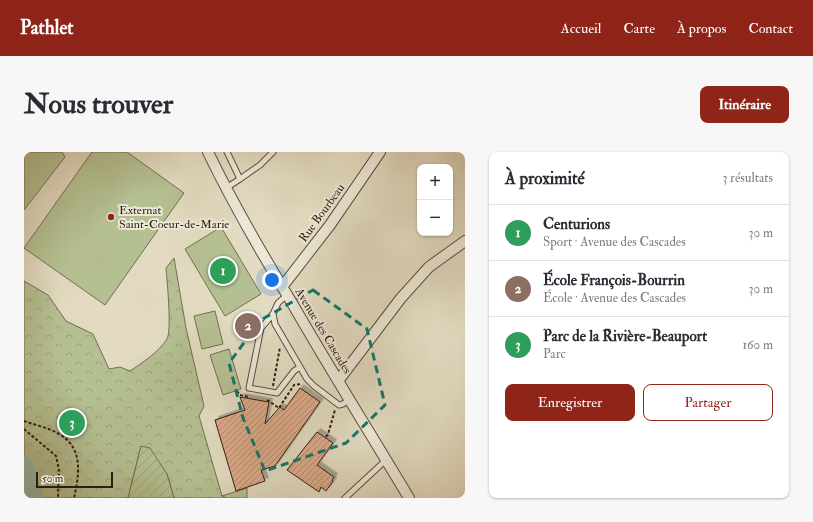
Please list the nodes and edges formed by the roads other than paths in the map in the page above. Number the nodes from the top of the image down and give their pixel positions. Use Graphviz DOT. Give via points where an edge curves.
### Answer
graph roads {
  1 [pos="208,152"];
  2 [pos="227,152"];
  3 [pos="273,152"];
  4 [pos="380,152"];
  5 [pos="240,179"];
  6 [pos="226,188"];
  7 [pos="465,241"];
  8 [pos="285,291"];
  9 [pos="273,314"];
  10 [pos="300,367"];
  11 [pos="338,381"];
  12 [pos="349,400"];
  13 [pos="386,460"];
  14 [pos="345,498"];
  15 [pos="410,498"];
  1 -- 6 [label="street, Avenue des Cascades"];
  2 -- 5 [label="lane"];
  3 -- 5 [label="lane"];
  4 -- 8 [label="street, Rue Bourbeau"];
  5 -- 6 [label="lane"];
  6 -- 8 [label="street, Avenue des Cascades"];
  7 -- 11 [label="street" via="429,267 401,298"];
  8 -- 9 [label="lane"];
  8 -- 11 [label="street, Avenue des Cascades"];
  9 -- 10 [label="lane" via="275,324"];
  9 -- 10 [label="lane" via="261,328 249,388 277,393"];
  10 -- 12 [label="lane" via="309,382 338,404"];
  11 -- 12 [label="street, Avenue des Cascades"];
  12 -- 13 [label="street, Avenue des Cascades"];
  13 -- 14 [label="lane"];
  13 -- 15 [label="street, Avenue des Cascades"];
}
